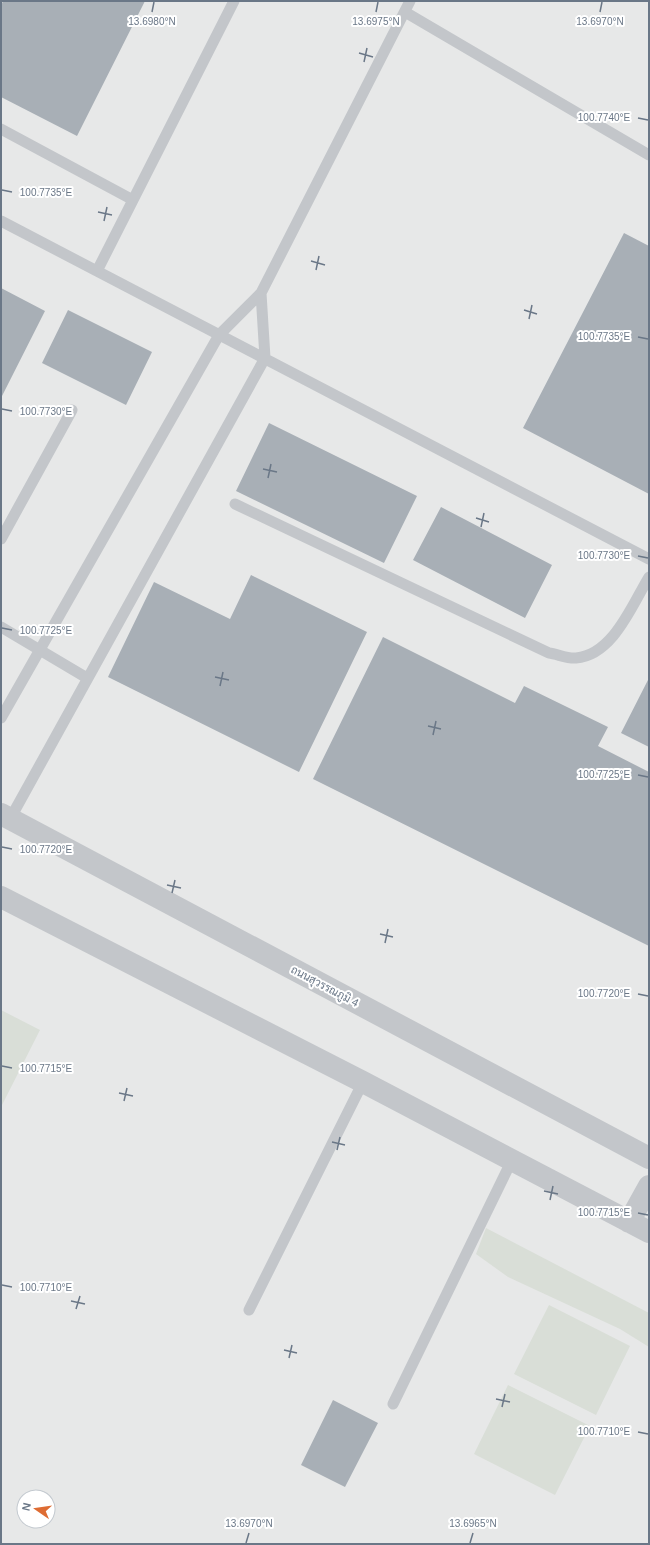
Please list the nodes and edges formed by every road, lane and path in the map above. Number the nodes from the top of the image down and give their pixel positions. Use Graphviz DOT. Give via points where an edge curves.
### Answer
graph roads {
  1 [pos="234,1"];
  2 [pos="410,1"];
  3 [pos="404,12"];
  4 [pos="1,129"];
  5 [pos="649,156"];
  6 [pos="133,200"];
  7 [pos="1,221"];
  8 [pos="97,271"];
  9 [pos="261,293"];
  10 [pos="219,335"];
  11 [pos="265,358"];
  12 [pos="72,410"];
  13 [pos="235,504"];
  14 [pos="1,539"];
  15 [pos="649,558"];
  16 [pos="649,577"];
  17 [pos="1,627"];
  18 [pos="40,650"];
  19 [pos="87,678"];
  20 [pos="1,718"];
  21 [pos="6,816"];
  22 [pos="1,897"];
  23 [pos="363,1082"];
  24 [pos="649,1158"];
  25 [pos="512,1160"];
  26 [pos="649,1186"];
  27 [pos="630,1222"];
  28 [pos="649,1232"];
  29 [pos="249,1310"];
  30 [pos="393,1404"];
  1 -- 6 [label="lane"];
  2 -- 3 [label="lane"];
  3 -- 5 [label="lane"];
  3 -- 9 [label="lane"];
  4 -- 6 [label="lane"];
  6 -- 8 [label="lane"];
  7 -- 8 [label="lane"];
  8 -- 10 [label="lane"];
  9 -- 10 [label="lane"];
  9 -- 11 [label="lane"];
  10 -- 11 [label="lane"];
  10 -- 18 [label="lane"];
  11 -- 15 [label="lane"];
  11 -- 19 [label="lane"];
  12 -- 14 [label="lane"];
  13 -- 16 [label="lane" via="549,653 576,658 597,652 611,640"];
  17 -- 18 [label="lane"];
  18 -- 19 [label="lane"];
  18 -- 20 [label="lane"];
  19 -- 21 [label="lane"];
  21 -- 24 [label="street, ถนนสุวรรณภูมิ 4"];
  22 -- 23 [label="street"];
  23 -- 25 [label="street"];
  23 -- 29 [label="lane"];
  25 -- 27 [label="street"];
  25 -- 30 [label="lane"];
  26 -- 27 [label="street"];
  27 -- 28 [label="street"];
}
